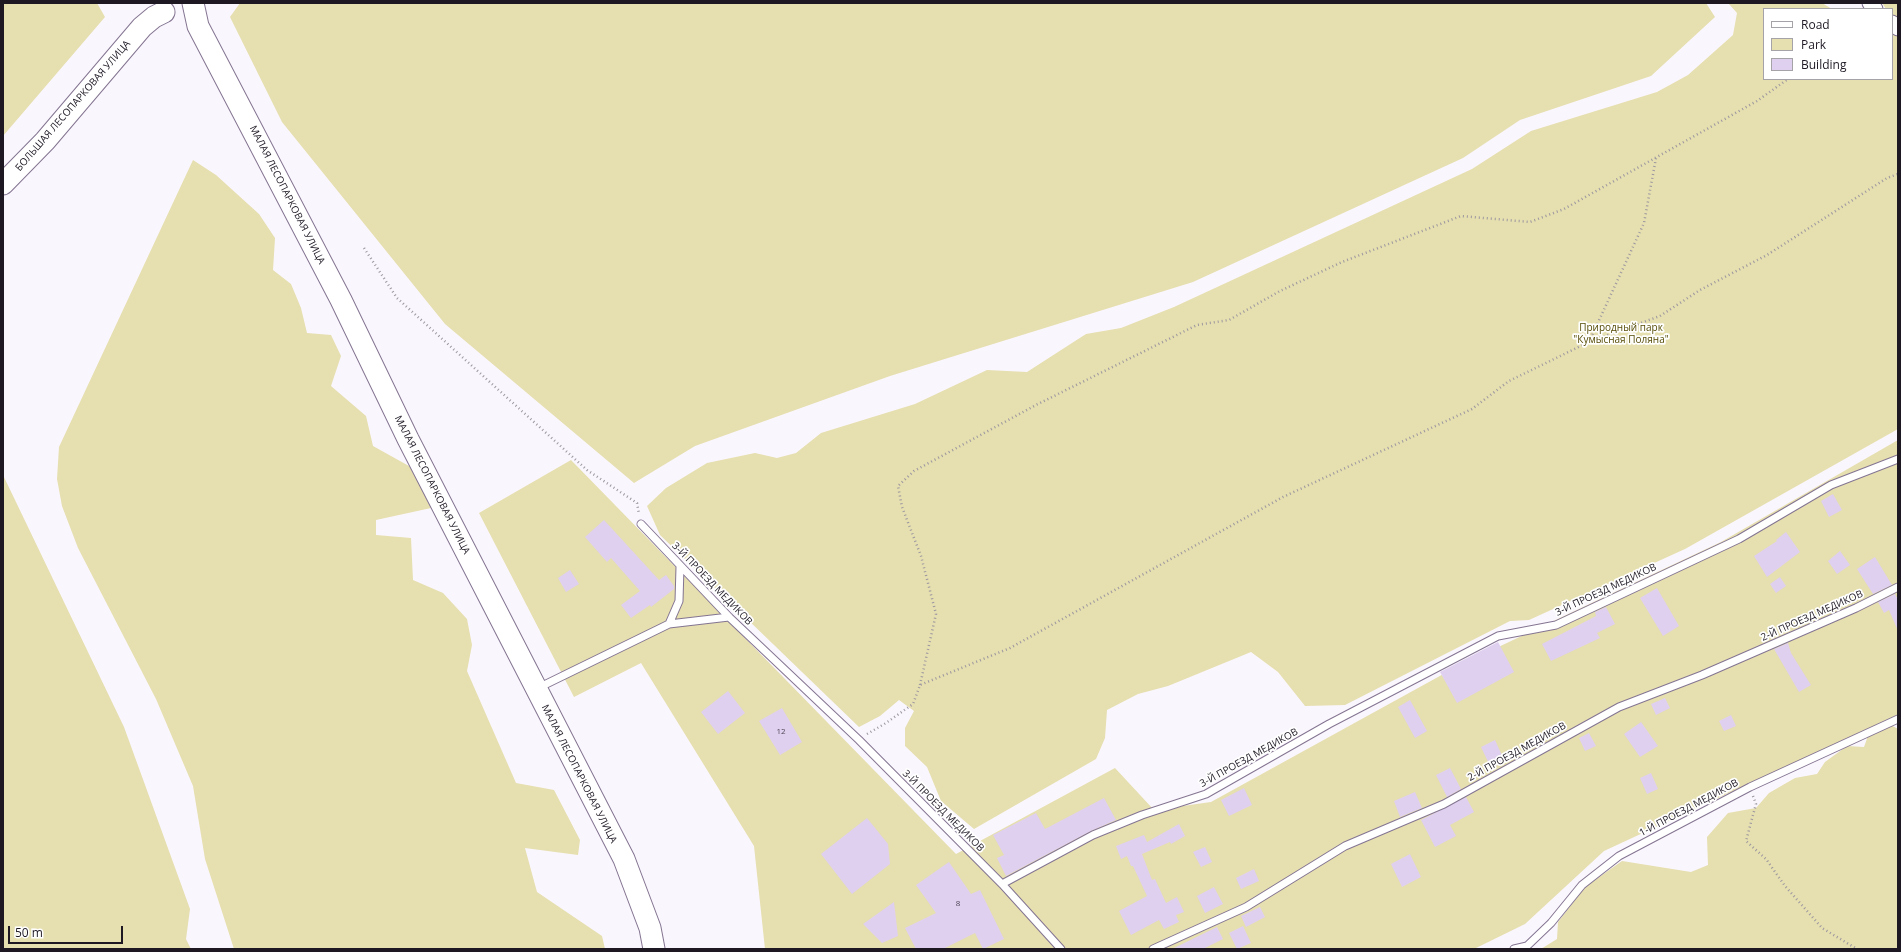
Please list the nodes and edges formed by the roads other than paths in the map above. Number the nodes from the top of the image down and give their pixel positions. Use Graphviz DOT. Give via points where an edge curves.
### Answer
graph roads {
  1 [pos="171,6"];
  2 [pos="3,184"];
  3 [pos="1898,459"];
  4 [pos="641,524"];
  5 [pos="680,567"];
  6 [pos="1898,587"];
  7 [pos="729,617"];
  8 [pos="669,624"];
  9 [pos="535,689"];
  10 [pos="1898,719"];
  11 [pos="1002,884"];
  12 [pos="654,949"];
  13 [pos="1061,949"];
  14 [pos="1153,949"];
  15 [pos="1514,949"];
  1 -- 2 [label="street, БОЛЬШАЯ ЛЕСОПАРКОВАЯ УЛИЦА" via="142,27 45,141"];
  1 -- 9 [label="street, МАЛАЯ ЛЕСОПАРКОВАЯ УЛИЦА" via="198,26 341,300 408,439"];
  3 -- 11 [label="lane, 3-Й ПРОЕЗД МЕДИКОВ" via="1831,486 1739,539 1556,625 1498,636 1329,724 1206,794 1142,815 1093,835"];
  4 -- 5 [label="lane, 3-Й ПРОЕЗД МЕДИКОВ"];
  5 -- 7 [label="lane, 3-Й ПРОЕЗД МЕДИКОВ"];
  5 -- 8 [label="lane" via="679,601"];
  6 -- 14 [label="lane, 2-Й ПРОЕЗД МЕДИКОВ" via="1702,675 1619,707 1444,804 1346,846 1246,907"];
  7 -- 8 [label="lane"];
  7 -- 11 [label="lane, 3-Й ПРОЕЗД МЕДИКОВ" via="858,740"];
  8 -- 9 [label="lane"];
  9 -- 12 [label="street, МАЛАЯ ЛЕСОПАРКОВАЯ УЛИЦА" via="624,859 650,928"];
  10 -- 15 [label="lane, 1-Й ПРОЕЗД МЕДИКОВ" via="1750,787 1618,856 1582,885 1551,923 1527,946"];
  11 -- 13 [label="lane"];
}
